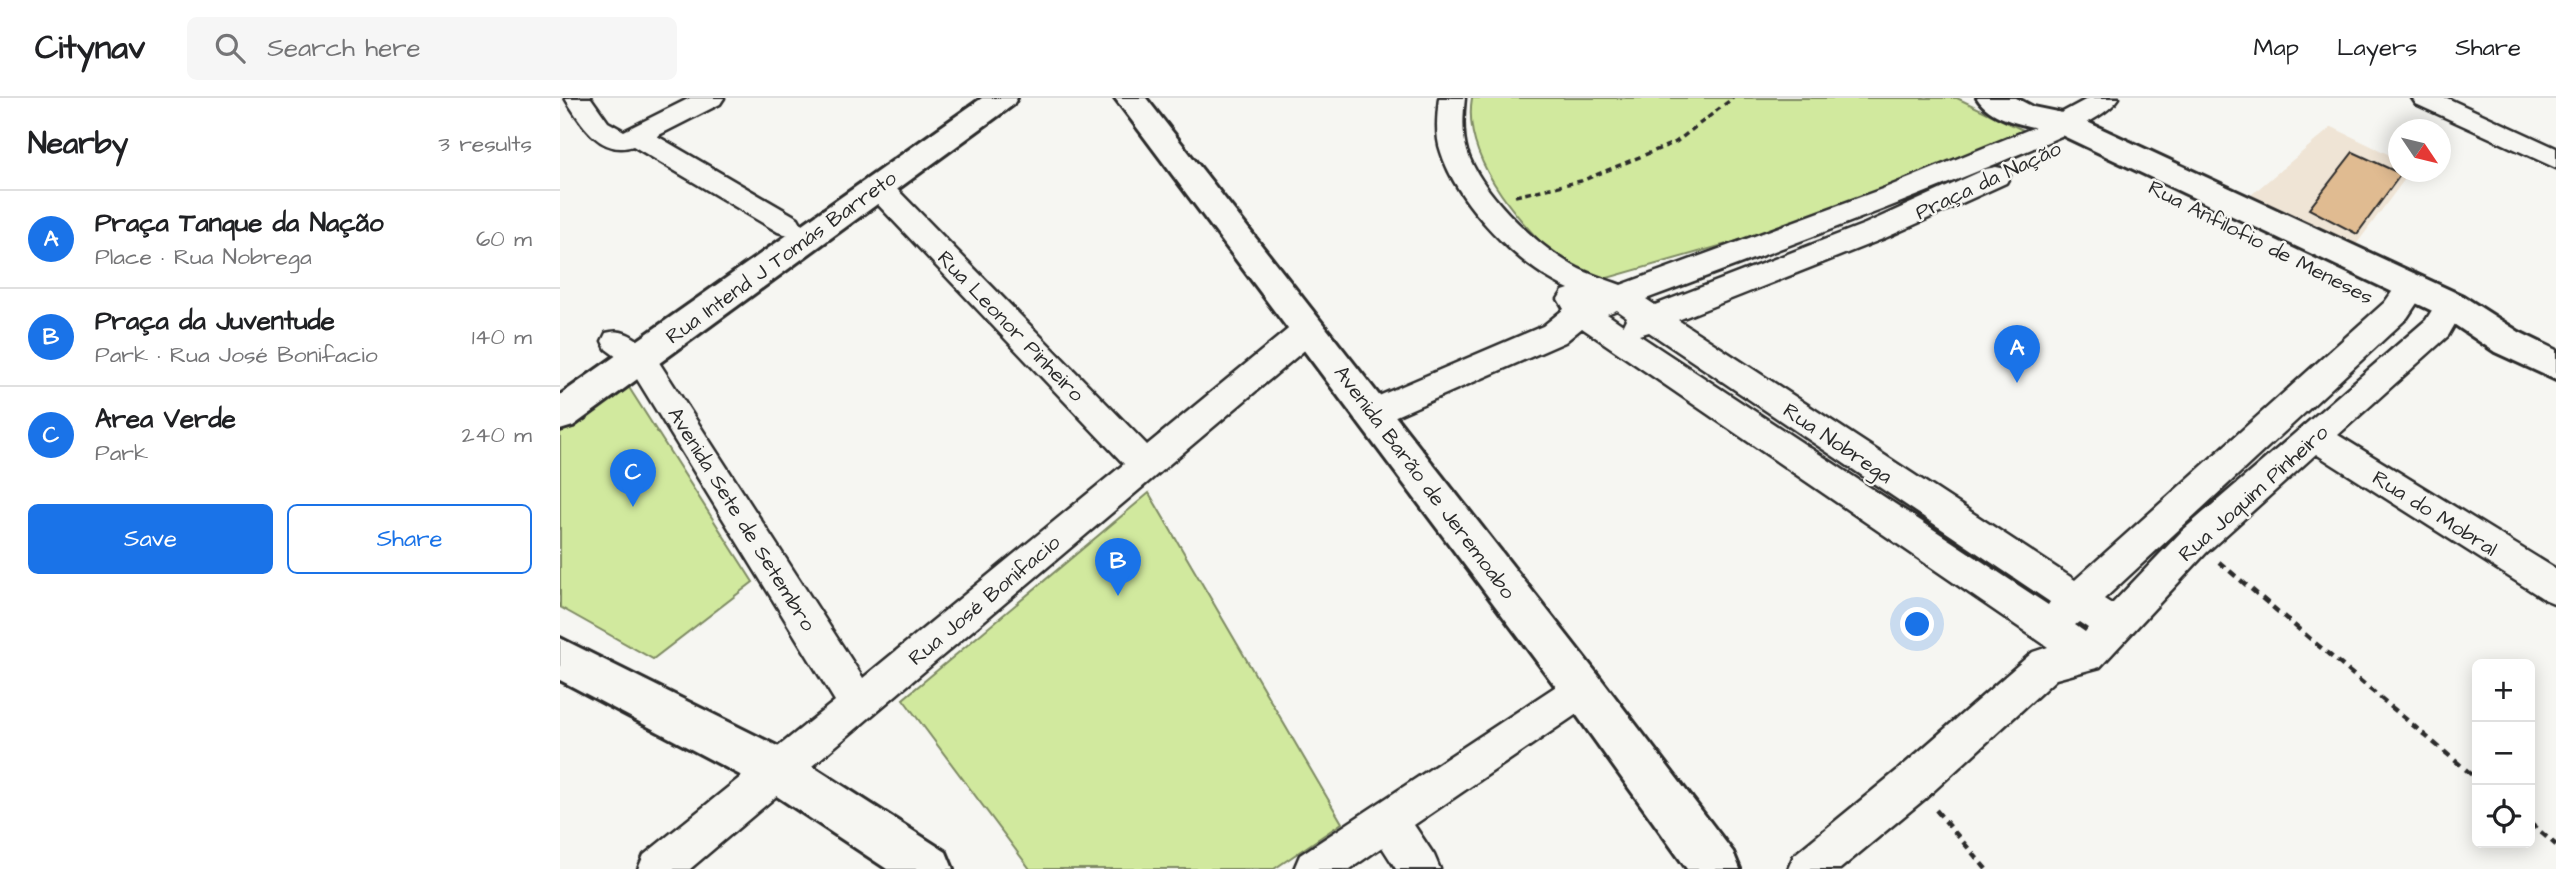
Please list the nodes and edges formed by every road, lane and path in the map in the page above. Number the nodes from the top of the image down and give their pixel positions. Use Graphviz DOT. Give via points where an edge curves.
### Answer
graph roads {
  1 [pos="578,98"];
  2 [pos="711,98"];
  3 [pos="969,98"];
  4 [pos="1002,98"];
  5 [pos="1130,98"];
  6 [pos="1452,98"];
  7 [pos="1733,98"];
  8 [pos="1992,98"];
  9 [pos="2425,98"];
  10 [pos="2068,122"];
  11 [pos="636,136"];
  12 [pos="2552,148"];
  13 [pos="878,187"];
  14 [pos="1486,202"];
  15 [pos="788,225"];
  16 [pos="1556,270"];
  17 [pos="1620,297"];
  18 [pos="2404,299"];
  19 [pos="1581,312"];
  20 [pos="2444,316"];
  21 [pos="1654,320"];
  22 [pos="1309,329"];
  23 [pos="1612,331"];
  24 [pos="1554,334"];
  25 [pos="629,350"];
  26 [pos="2556,366"];
  27 [pos="560,383"];
  28 [pos="1371,413"];
  29 [pos="560,415"];
  30 [pos="2315,437"];
  31 [pos="1145,465"];
  32 [pos="2194,542"];
  33 [pos="2556,588"];
  34 [pos="2077,601"];
  35 [pos="2115,626"];
  36 [pos="2047,646"];
  37 [pos="560,658"];
  38 [pos="1583,689"];
  39 [pos="859,705"];
  40 [pos="779,771"];
  41 [pos="2472,775"];
  42 [pos="1913,783"];
  43 [pos="1387,820"];
  44 [pos="2535,827"];
  45 [pos="2556,845"];
  46 [pos="658,869"];
  47 [pos="929,869"];
  48 [pos="1314,869"];
  49 [pos="1420,869"];
  50 [pos="1716,869"];
  51 [pos="1808,869"];
  52 [pos="1986,869"];
  1 -- 11 [label="street" via="610,136 621,141"];
  2 -- 11 [label="street"];
  3 -- 15 [label="main road, Rua Intend J Tomás Barreto"];
  4 -- 13 [label="main road, Rua Intend J Tomás Barreto"];
  5 -- 22 [label="main road, Avenida Barão de Jeremoabo"];
  6 -- 14 [label="street, Rua Nobrega" via="1449,130 1455,155"];
  7 -- 14 [label="path" via="1676,142 1581,181"];
  8 -- 10 [label="main road, Rua Anfilofio de Meneses"];
  9 -- 12 [label="street"];
  10 -- 17 [label="street, Praça da Nação" via="1895,194"];
  10 -- 18 [label="main road, Rua Anfilofio de Meneses"];
  10 -- 21 [label="street, Praça da Nação" via="1875,231"];
  11 -- 15 [label="street"];
  13 -- 25 [label="main road, Rua Intend J Tomás Barreto"];
  13 -- 31 [label="street, Rua Leonor Pinheiro"];
  14 -- 16 [label="street, Rua Nobrega" via="1516,239"];
  15 -- 25 [label="main road, Rua Intend J Tomás Barreto"];
  16 -- 17 [label="street, Rua Nobrega"];
  16 -- 19 [label="street, Rua Nobrega"];
  17 -- 19 [label="street, Praça da Nação"];
  17 -- 21 [label="street, Rua Nobrega"];
  18 -- 20 [label="main road, Rua Anfilofio de Meneses"];
  18 -- 34 [label="street, Rua Joquim Pinheiro"];
  19 -- 23 [label="street, Rua Nobrega"];
  19 -- 24 [label="street, Praça da Nação"];
  20 -- 26 [label="main road, Rua Anfilofio de Meneses"];
  20 -- 30 [label="street, Rua Joquim Pinheiro"];
  21 -- 23 [label="street, Praça da Nação"];
  21 -- 34 [label="street, Rua Nobrega"];
  22 -- 28 [label="main road, Avenida Barão de Jeremoabo"];
  22 -- 31 [label="street, Rua José Bonifacio"];
  23 -- 24 [label="street, Praça da Nação"];
  23 -- 36 [label="street, Rua Nobrega" via="2034,615"];
  24 -- 28 [label="street, Praça da Nação"];
  25 -- 27 [label="main road, Rua Intend J Tomás Barreto"];
  25 -- 29 [label="main road, Rua Intend J Tomás Barreto"];
  25 -- 39 [label="street, Avenida Sete de Setembro"];
  28 -- 38 [label="main road, Avenida Barão de Jeremoabo"];
  30 -- 32 [label="street, Rua Joquim Pinheiro"];
  30 -- 33 [label="street, Rua do Mobral"];
  31 -- 39 [label="street, Rua José Bonifacio"];
  32 -- 35 [label="street, Rua Joquim Pinheiro"];
  32 -- 41 [label="path"];
  34 -- 35 [label="street, Rua Nobrega"];
  34 -- 36 [label="street, Rua Joquim Pinheiro"];
  35 -- 36 [label="street, Rua Joquim Pinheiro" via="2087,655"];
  36 -- 42 [label="street, Rua Joquim Pinheiro"];
  37 -- 40 [label="main road"];
  38 -- 43 [label="street"];
  38 -- 50 [label="main road, Avenida Barão de Jeremoabo"];
  39 -- 40 [label="street, Rua José Bonifacio"];
  40 -- 46 [label="street, Rua José Bonifacio"];
  40 -- 47 [label="main road"];
  42 -- 51 [label="street, Rua Joquim Pinheiro"];
  42 -- 52 [label="path"];
  43 -- 48 [label="street"];
  43 -- 49 [label="street"];
  44 -- 45 [label="path"];
}
